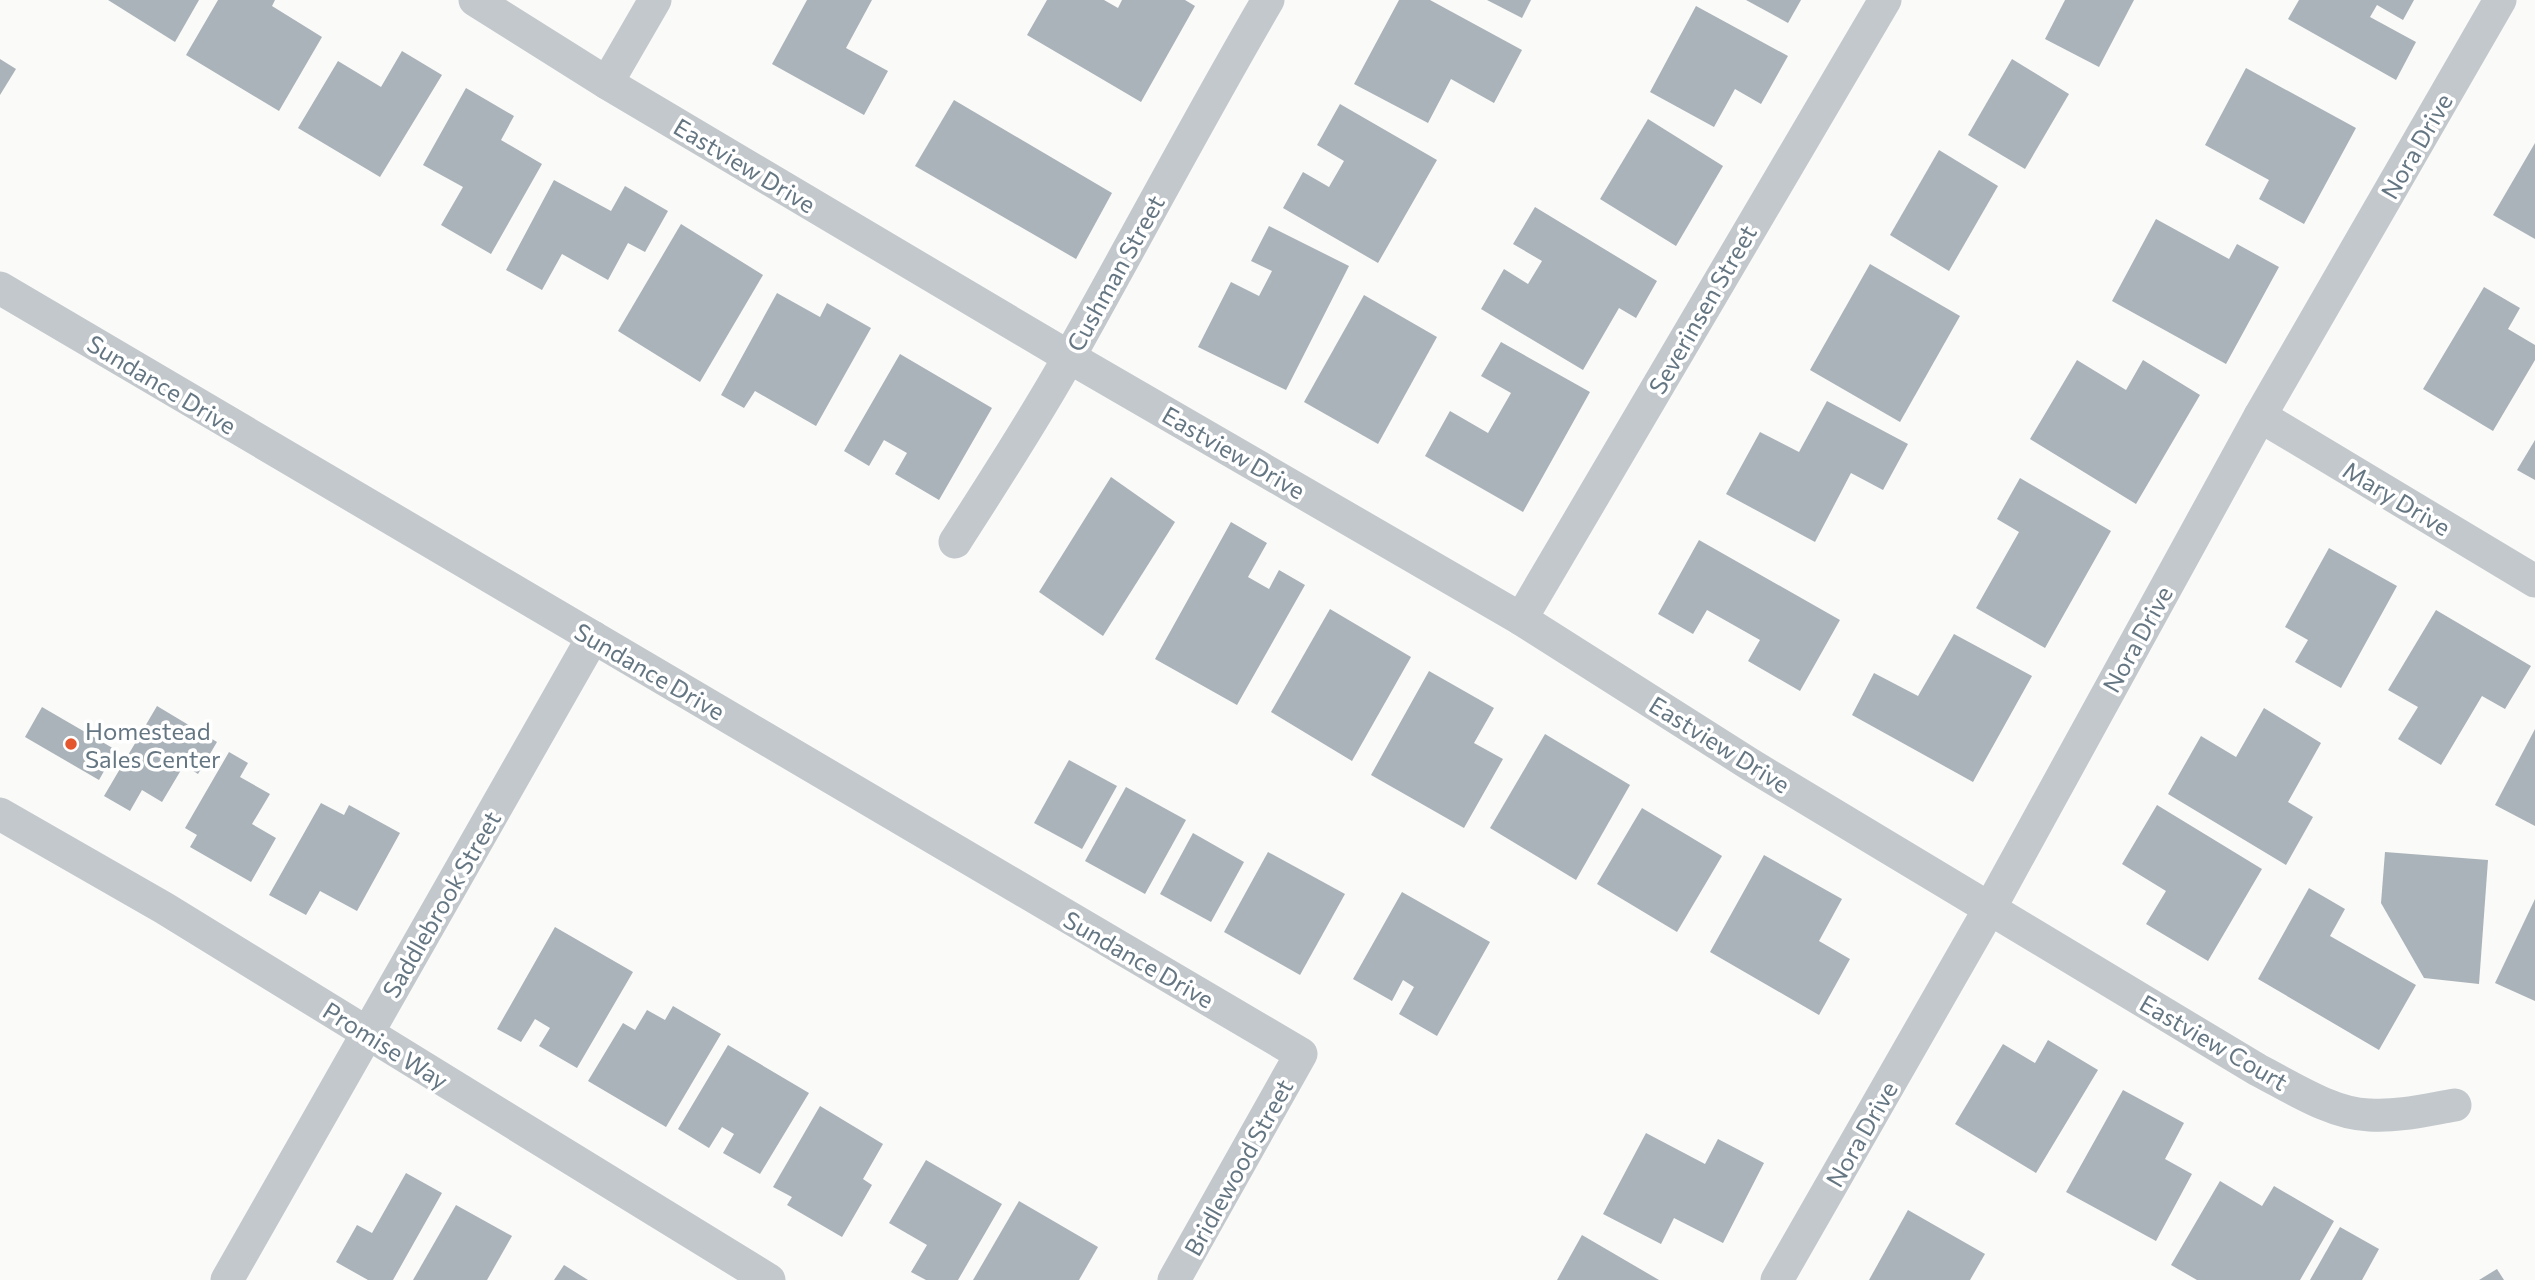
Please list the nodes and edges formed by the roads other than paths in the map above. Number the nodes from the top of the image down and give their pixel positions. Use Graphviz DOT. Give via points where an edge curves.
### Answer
graph roads {
  1 [pos="475,0"];
  2 [pos="655,0"];
  3 [pos="1268,0"];
  4 [pos="1885,0"];
  5 [pos="2500,0"];
  6 [pos="607,83"];
  7 [pos="0,288"];
  8 [pos="1069,357"];
  9 [pos="2260,416"];
  10 [pos="955,542"];
  11 [pos="2535,581"];
  12 [pos="1521,619"];
  13 [pos="593,638"];
  14 [pos="0,814"];
  15 [pos="1990,908"];
  16 [pos="367,1033"];
  17 [pos="1301,1054"];
  18 [pos="2455,1105"];
  19 [pos="227,1280"];
  20 [pos="769,1280"];
  21 [pos="1174,1280"];
  22 [pos="1777,1280"];
  1 -- 6 [label="street, Eastview Drive"];
  2 -- 6 [label="street"];
  3 -- 8 [label="street, Cushman Street"];
  4 -- 12 [label="street, Severinsen Street"];
  5 -- 9 [label="street, Nora Drive"];
  6 -- 8 [label="street, Eastview Drive"];
  7 -- 13 [label="street, Sundance Drive"];
  8 -- 10 [label="street, Cushman Street"];
  8 -- 12 [label="street, Eastview Drive"];
  9 -- 11 [label="street, Mary Drive"];
  9 -- 15 [label="street, Nora Drive"];
  12 -- 15 [label="street, Eastview Drive"];
  13 -- 16 [label="street, Saddlebrook Street"];
  13 -- 17 [label="street, Sundance Drive"];
  14 -- 16 [label="street, Promise Way"];
  15 -- 18 [label="street, Eastview Court" via="2258,1070 2323,1104 2366,1115 2403,1115"];
  15 -- 22 [label="street, Nora Drive"];
  16 -- 19 [label="street, Saddlebrook Street"];
  16 -- 20 [label="street, Promise Way"];
  17 -- 21 [label="street, Bridlewood Street"];
}
